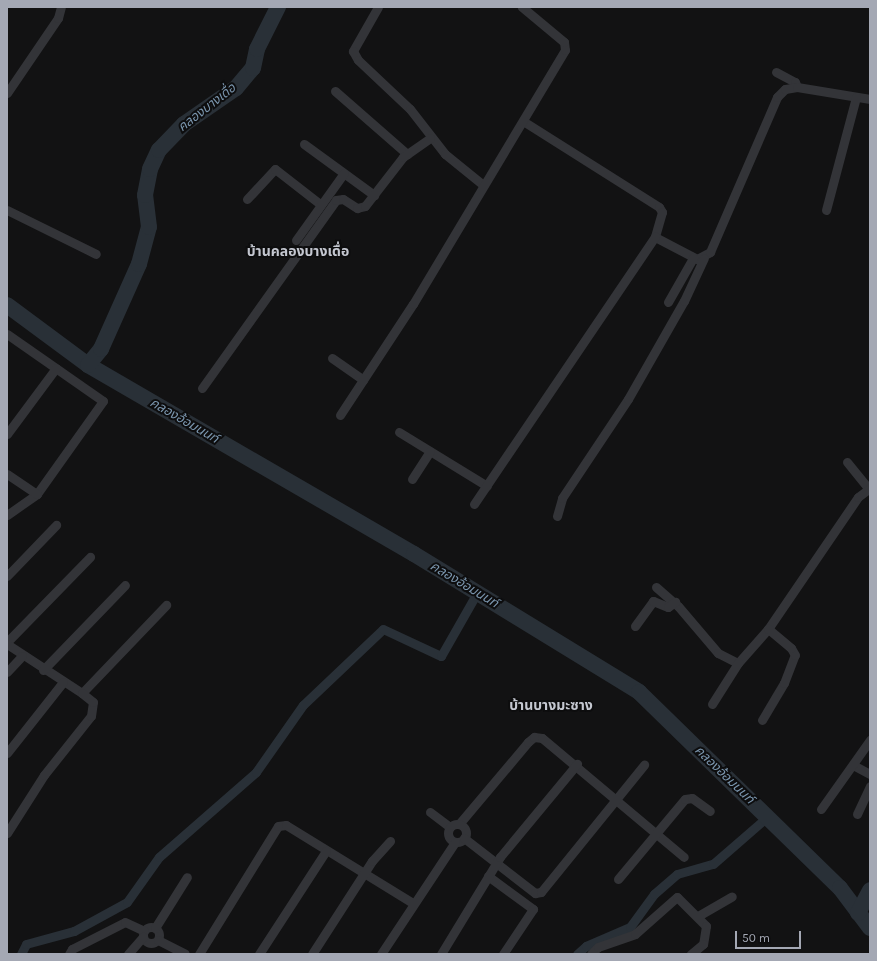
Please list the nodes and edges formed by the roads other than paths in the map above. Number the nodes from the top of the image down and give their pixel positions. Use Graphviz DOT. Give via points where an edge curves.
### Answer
graph roads {
  1 [pos="61,7"];
  2 [pos="378,7"];
  3 [pos="522,7"];
  4 [pos="776,72"];
  5 [pos="797,87"];
  6 [pos="335,92"];
  7 [pos="7,93"];
  8 [pos="856,97"];
  9 [pos="870,99"];
  10 [pos="523,121"];
  11 [pos="430,138"];
  12 [pos="304,144"];
  13 [pos="407,154"];
  14 [pos="344,173"];
  15 [pos="482,184"];
  16 [pos="374,195"];
  17 [pos="247,199"];
  18 [pos="320,204"];
  19 [pos="7,210"];
  20 [pos="826,210"];
  21 [pos="655,237"];
  22 [pos="296,240"];
  23 [pos="96,254"];
  24 [pos="693,258"];
  25 [pos="704,258"];
  26 [pos="668,302"];
  27 [pos="7,334"];
  28 [pos="332,358"];
  29 [pos="56,368"];
  30 [pos="363,380"];
  31 [pos="202,388"];
  32 [pos="340,415"];
  33 [pos="399,432"];
  34 [pos="7,434"];
  35 [pos="430,451"];
  36 [pos="848,462"];
  37 [pos="7,474"];
  38 [pos="412,479"];
  39 [pos="487,486"];
  40 [pos="869,488"];
  41 [pos="37,494"];
  42 [pos="474,504"];
  43 [pos="7,515"];
  44 [pos="557,516"];
  45 [pos="56,525"];
  46 [pos="90,557"];
  47 [pos="7,576"];
  48 [pos="125,585"];
  49 [pos="656,587"];
  50 [pos="674,602"];
  51 [pos="166,605"];
  52 [pos="635,626"];
  53 [pos="768,629"];
  54 [pos="7,643"];
  55 [pos="22,656"];
  56 [pos="738,663"];
  57 [pos="42,670"];
  58 [pos="7,672"];
  59 [pos="63,682"];
  60 [pos="82,693"];
  61 [pos="712,704"];
  62 [pos="762,720"];
  63 [pos="870,740"];
  64 [pos="7,753"];
  65 [pos="577,764"];
  66 [pos="644,765"];
  67 [pos="852,765"];
  68 [pos="870,774"];
  69 [pos="870,786"];
  70 [pos="616,798"];
  71 [pos="821,809"];
  72 [pos="710,811"];
  73 [pos="430,812"];
  74 [pos="857,814"];
  75 [pos="459,824"];
  76 [pos="450,827"];
  77 [pos="7,833"];
  78 [pos="655,834"];
  79 [pos="464,838"];
  80 [pos="390,841"];
  81 [pos="454,842"];
  82 [pos="326,850"];
  83 [pos="684,857"];
  84 [pos="496,864"];
  85 [pos="364,875"];
  86 [pos="488,876"];
  87 [pos="187,877"];
  88 [pos="618,879"];
  89 [pos="732,896"];
  90 [pos="413,903"];
  91 [pos="698,916"];
  92 [pos="155,928"];
  93 [pos="143,934"];
  94 [pos="158,940"];
  95 [pos="69,954"];
  96 [pos="128,954"];
  97 [pos="185,954"];
  98 [pos="199,954"];
  99 [pos="258,954"];
  100 [pos="312,954"];
  101 [pos="381,954"];
  102 [pos="441,954"];
  103 [pos="503,954"];
  104 [pos="591,954"];
  105 [pos="691,954"];
  1 -- 7 [label="street" via="58,18"];
  2 -- 11 [label="street" via="353,50 358,60 410,110"];
  3 -- 10 [label="street" via="566,45"];
  4 -- 5 [label="street" via="795,82"];
  5 -- 8 [label="street"];
  5 -- 25 [label="street" via="785,89 777,96 710,252"];
  6 -- 13 [label="street"];
  8 -- 9 [label="street"];
  8 -- 20 [label="street"];
  10 -- 15 [label="street"];
  10 -- 21 [label="street" via="659,207 662,212"];
  11 -- 13 [label="street"];
  11 -- 15 [label="street"];
  12 -- 14 [label="street"];
  13 -- 16 [label="street"];
  14 -- 16 [label="street"];
  14 -- 18 [label="street"];
  15 -- 30 [label="street" via="413,304"];
  16 -- 31 [label="street" via="362,208 344,199 336,200"];
  17 -- 18 [label="street" via="275,169"];
  18 -- 22 [label="street"];
  19 -- 23 [label="street"];
  21 -- 24 [label="street"];
  21 -- 39 [label="street"];
  24 -- 25 [label="street"];
  24 -- 26 [label="street"];
  25 -- 44 [label="street" via="684,301 628,399 562,498"];
  27 -- 29 [label="street"];
  28 -- 30 [label="street"];
  29 -- 34 [label="street"];
  29 -- 41 [label="street" via="103,401"];
  30 -- 32 [label="street"];
  33 -- 35 [label="street"];
  35 -- 38 [label="street"];
  35 -- 39 [label="street"];
  36 -- 40 [label="street"];
  37 -- 41 [label="street"];
  39 -- 42 [label="street"];
  40 -- 53 [label="street" via="858,497"];
  41 -- 43 [label="street"];
  45 -- 47 [label="street"];
  46 -- 54 [label="street"];
  48 -- 57 [label="street"];
  49 -- 50 [label="street"];
  50 -- 52 [label="street" via="668,607 653,601"];
  50 -- 56 [label="street" via="718,653"];
  51 -- 60 [label="street"];
  53 -- 56 [label="street"];
  53 -- 62 [label="street" via="791,648 795,655 784,683"];
  54 -- 55 [label="street"];
  55 -- 57 [label="street"];
  55 -- 58 [label="street"];
  56 -- 61 [label="street"];
  57 -- 59 [label="street"];
  59 -- 60 [label="street"];
  59 -- 64 [label="street"];
  60 -- 77 [label="street" via="93,702 91,716 44,775"];
  63 -- 67 [label="street"];
  65 -- 70 [label="street"];
  65 -- 75 [label="street" via="542,738 534,737"];
  65 -- 84 [label="street"];
  66 -- 70 [label="street"];
  67 -- 68 [label="street"];
  67 -- 71 [label="street"];
  69 -- 74 [label="street"];
  70 -- 78 [label="street"];
  70 -- 84 [label="street" via="541,892 535,893"];
  72 -- 78 [label="street" via="688,798"];
  73 -- 76 [label="street"];
  75 -- 76 [label="street"];
  75 -- 79 [label="street" via="466,832"];
  76 -- 81 [label="street" via="449,837"];
  78 -- 83 [label="street"];
  78 -- 88 [label="street"];
  79 -- 81 [label="street"];
  79 -- 84 [label="street"];
  80 -- 85 [label="street"];
  81 -- 90 [label="street"];
  82 -- 85 [label="street"];
  82 -- 98 [label="street" via="286,825 278,826"];
  82 -- 99 [label="street"];
  84 -- 86 [label="street"];
  85 -- 90 [label="street"];
  85 -- 100 [label="street"];
  86 -- 102 [label="street"];
  86 -- 103 [label="street" via="533,909"];
  87 -- 92 [label="street"];
  89 -- 91 [label="street"];
  90 -- 101 [label="street"];
  91 -- 104 [label="street" via="683,900 674,898 635,934 598,947"];
  91 -- 105 [label="street" via="707,932 703,944"];
  92 -- 93 [label="street"];
  92 -- 94 [label="street"];
  93 -- 94 [label="street" via="150,944"];
  93 -- 95 [label="street" via="125,922 72,948"];
  93 -- 96 [label="street"];
  94 -- 97 [label="street"];
}
